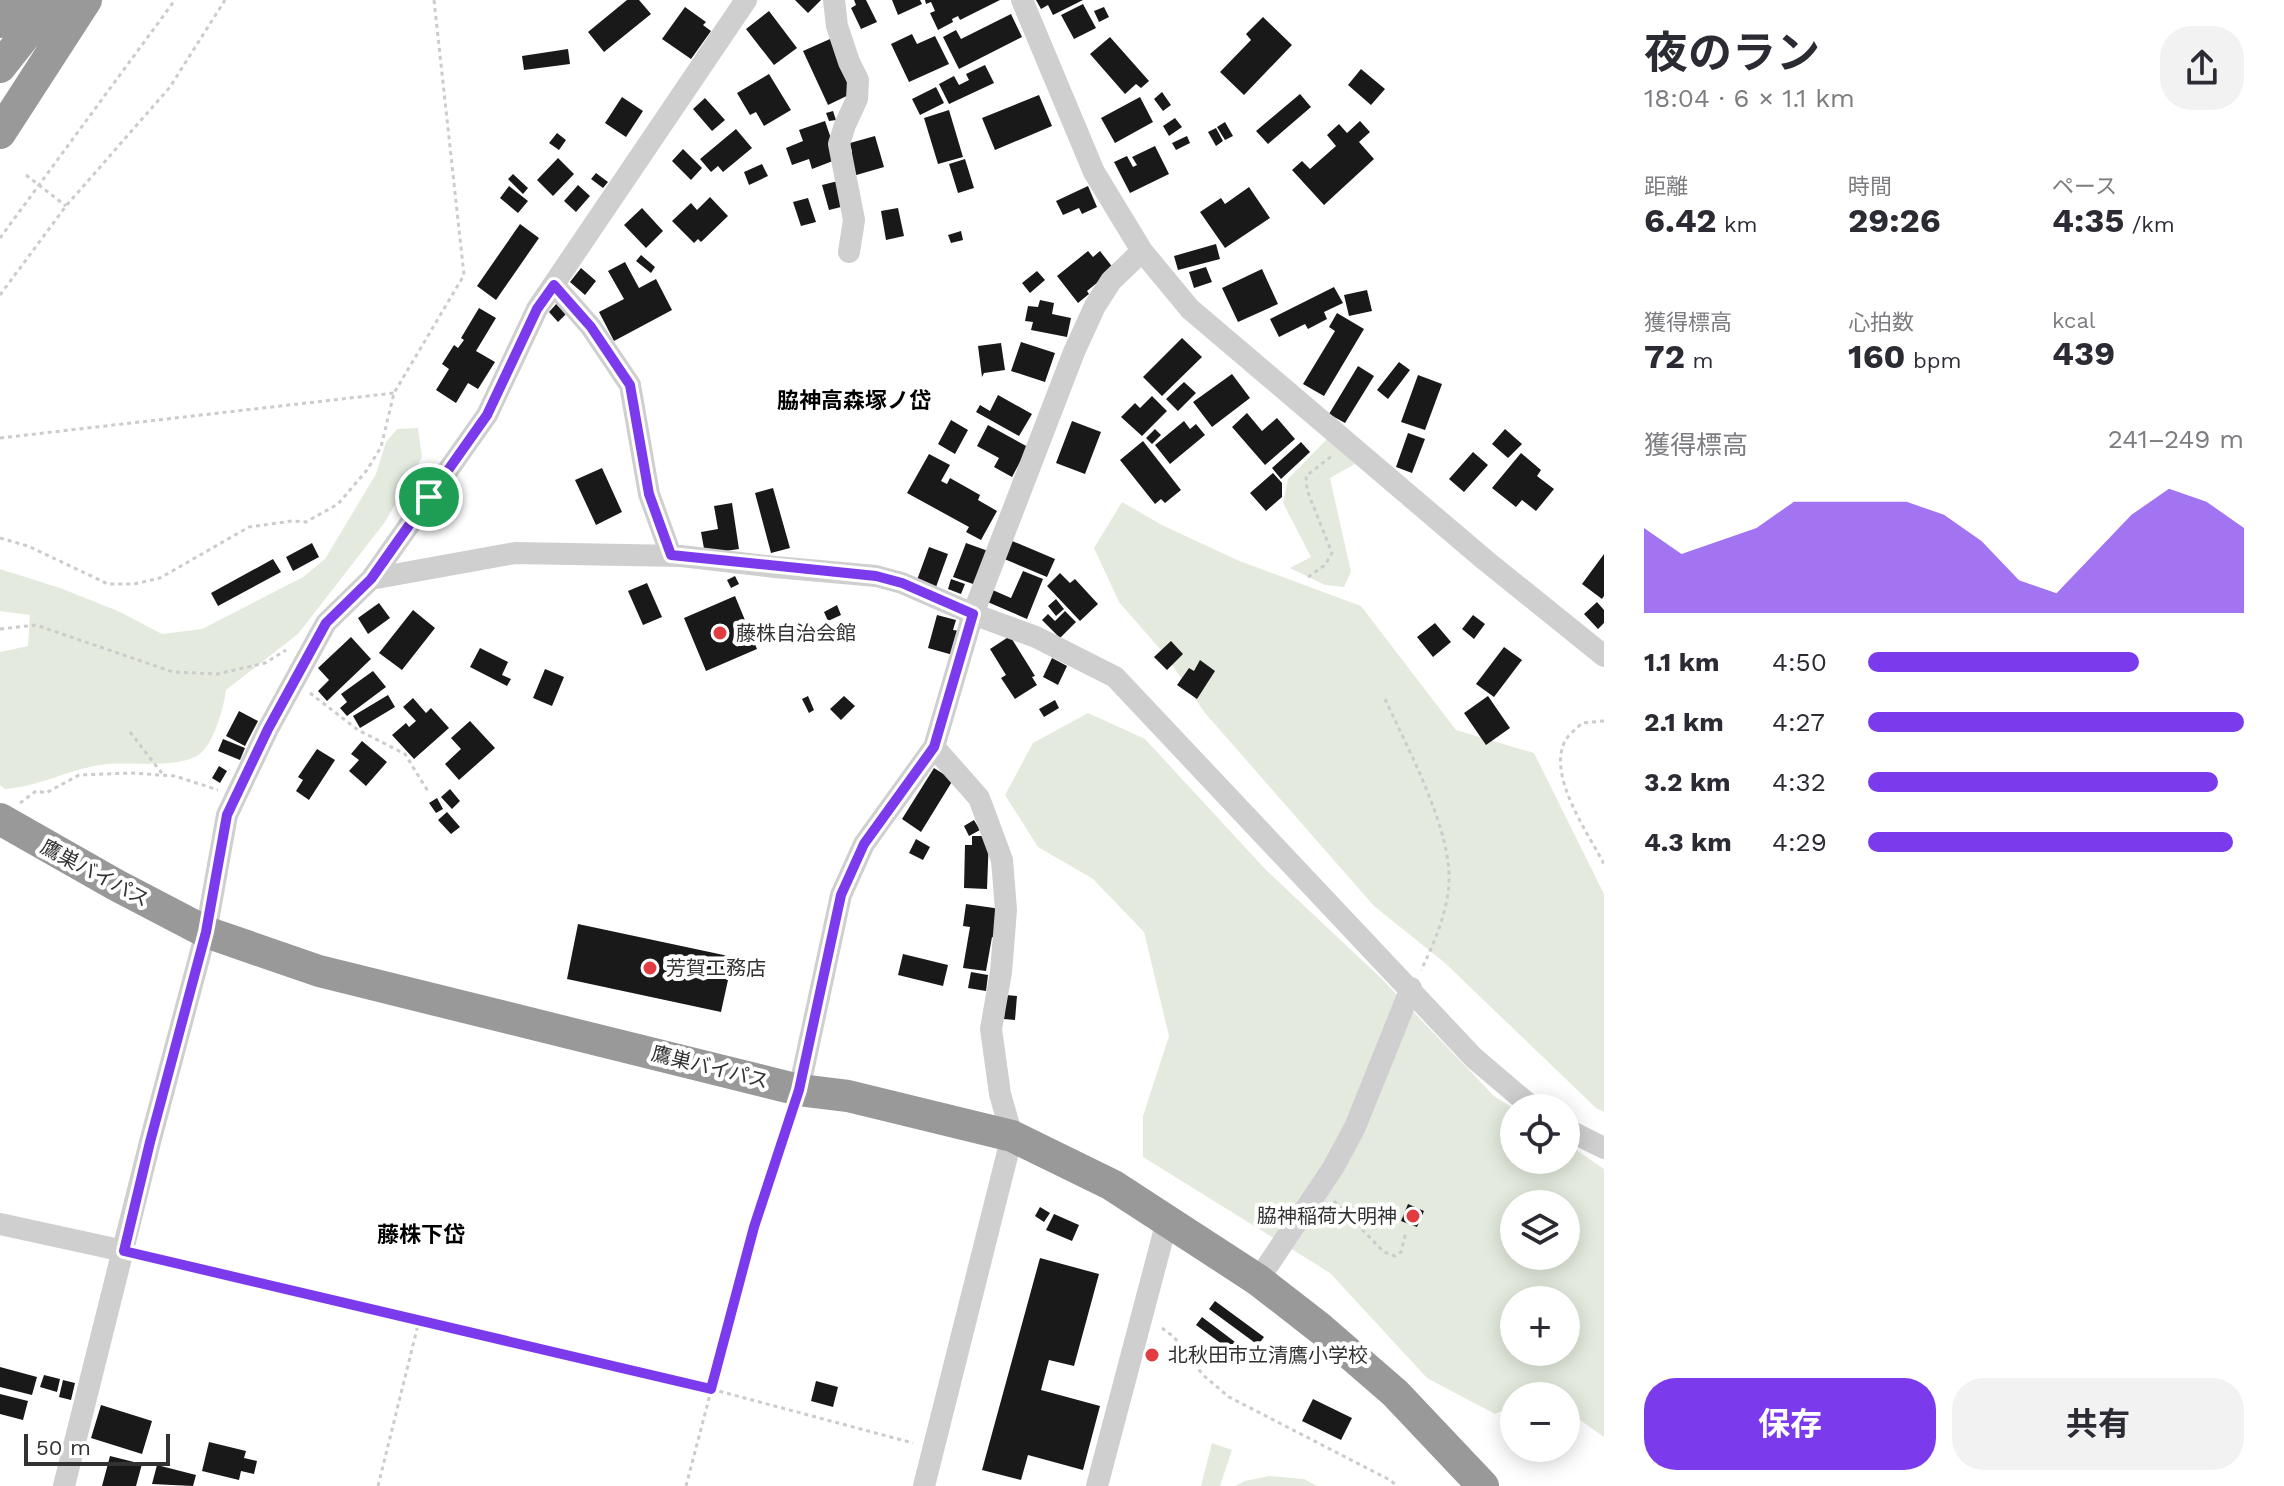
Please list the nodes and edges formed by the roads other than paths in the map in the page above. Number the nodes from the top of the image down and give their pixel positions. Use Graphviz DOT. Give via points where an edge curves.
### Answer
graph roads {
  1 [pos="17,0"];
  2 [pos="53,0"];
  3 [pos="86,0"];
  4 [pos="746,0"];
  5 [pos="834,0"];
  6 [pos="1022,0"];
  7 [pos="0,22"];
  8 [pos="0,67"];
  9 [pos="0,133"];
  10 [pos="1142,251"];
  11 [pos="849,252"];
  12 [pos="554,285"];
  13 [pos="671,555"];
  14 [pos="371,579"];
  15 [pos="973,614"];
  16 [pos="1604,656"];
  17 [pos="934,747"];
  18 [pos="2,820"];
  19 [pos="206,932"];
  20 [pos="1411,988"];
  21 [pos="799,1090"];
  22 [pos="1516,1094"];
  23 [pos="1012,1136"];
  24 [pos="1580,1136"];
  25 [pos="1604,1148"];
  26 [pos="1167,1221"];
  27 [pos="0,1224"];
  28 [pos="124,1251"];
  29 [pos="1258,1280"];
  30 [pos="64,1486"];
  31 [pos="924,1486"];
  32 [pos="1097,1486"];
  33 [pos="1483,1486"];
  1 -- 7 [label="highway"];
  2 -- 8 [label="highway"];
  3 -- 9 [label="highway"];
  4 -- 12 [label="street"];
  5 -- 11 [label="street" via="837,26 858,80 857,99 839,144 854,220"];
  6 -- 10 [label="street" via="1094,172"];
  10 -- 15 [label="street" via="1111,281 1095,306"];
  10 -- 16 [label="street" via="1190,309"];
  12 -- 13 [label="street" via="591,327 630,385 649,494"];
  12 -- 14 [label="street" via="537,309 487,415"];
  13 -- 14 [label="street" via="515,553"];
  13 -- 15 [label="street" via="876,576"];
  14 -- 19 [label="street" via="326,623 227,815"];
  15 -- 17 [label="street"];
  15 -- 20 [label="street" via="1036,637 1115,677"];
  17 -- 21 [label="street" via="864,844 841,895"];
  17 -- 23 [label="street" via="979,798 1002,860 1006,910 991,1029"];
  18 -- 19 [label="highway, 鷹巣バイパス"];
  19 -- 21 [label="highway, 鷹巣バイパス" via="319,971"];
  19 -- 28 [label="street"];
  20 -- 22 [label="street" via="1474,1058"];
  20 -- 29 [label="street" via="1355,1127"];
  21 -- 23 [label="highway, 鷹巣バイパス" via="848,1096"];
  23 -- 26 [label="highway, 鷹巣バイパス" via="1112,1185"];
  23 -- 31 [label="street"];
  24 -- 25 [label="street"];
  26 -- 29 [label="highway, 鷹巣バイパス"];
  26 -- 32 [label="street"];
  27 -- 28 [label="street"];
  28 -- 30 [label="street"];
  29 -- 33 [label="highway, 鷹巣バイパス" via="1395,1393"];
}
